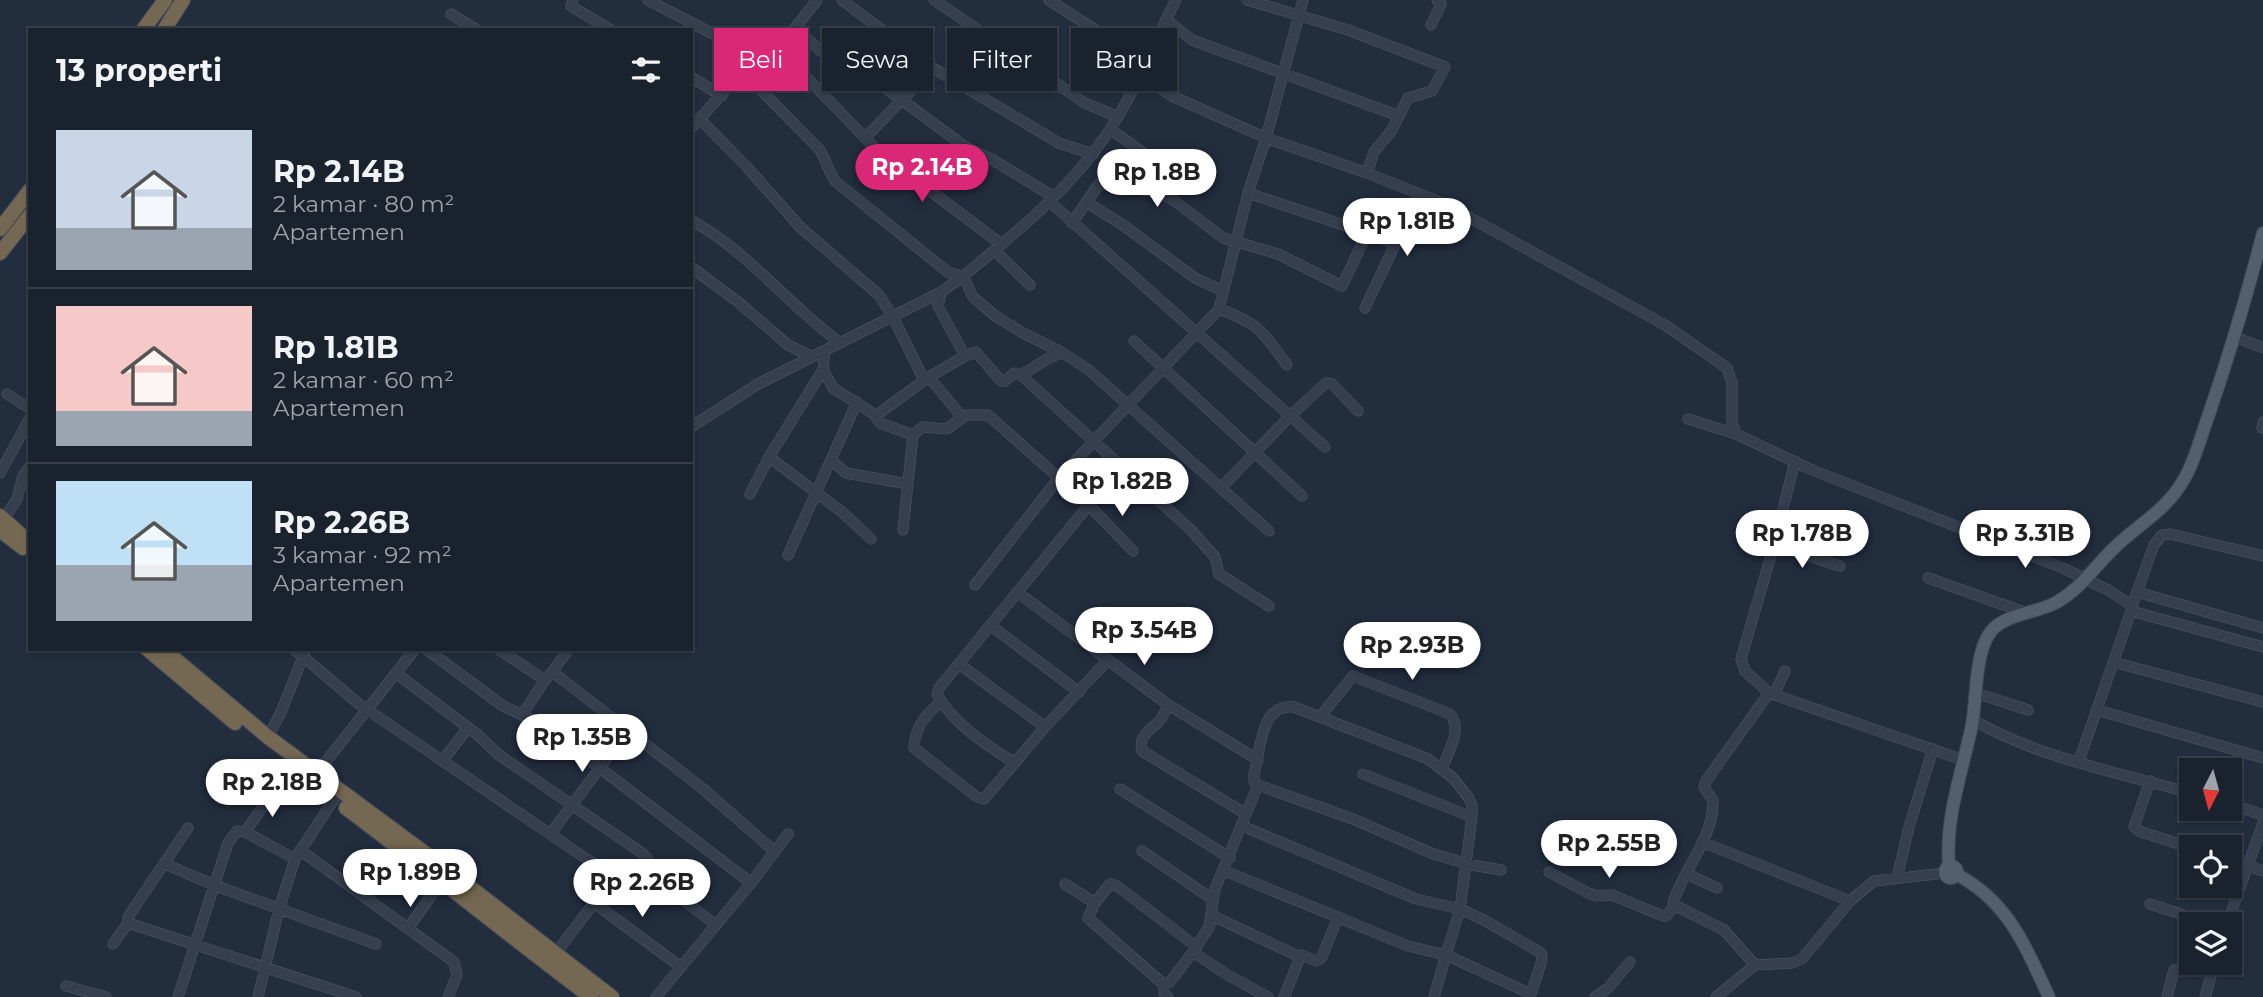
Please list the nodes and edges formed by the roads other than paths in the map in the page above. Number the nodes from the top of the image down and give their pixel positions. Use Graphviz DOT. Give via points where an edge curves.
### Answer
graph roads {
  1 [pos="165,0"];
  2 [pos="183,0"];
  3 [pos="573,0"];
  4 [pos="648,0"];
  5 [pos="817,0"];
  6 [pos="842,0"];
  7 [pos="934,0"];
  8 [pos="1049,0"];
  9 [pos="1247,0"];
  10 [pos="1303,0"];
  11 [pos="1437,0"];
  12 [pos="1173,1"];
  13 [pos="451,14"];
  14 [pos="1298,17"];
  15 [pos="1167,20"];
  16 [pos="1431,25"];
  17 [pos="145,28"];
  18 [pos="165,28"];
  19 [pos="474,28"];
  20 [pos="608,28"];
  21 [pos="795,28"];
  22 [pos="879,28"];
  23 [pos="1093,28"];
  24 [pos="1163,28"];
  25 [pos="714,34"];
  26 [pos="808,41"];
  27 [pos="933,68"];
  28 [pos="1284,73"];
  29 [pos="693,78"];
  30 [pos="808,80"];
  31 [pos="726,91"];
  32 [pos="762,91"];
  33 [pos="911,91"];
  34 [pos="1133,91"];
  35 [pos="1164,91"];
  36 [pos="722,96"];
  37 [pos="901,101"];
  38 [pos="1399,116"];
  39 [pos="1118,117"];
  40 [pos="700,118"];
  41 [pos="693,126"];
  42 [pos="1110,129"];
  43 [pos="864,138"];
  44 [pos="1266,138"];
  45 [pos="1093,154"];
  46 [pos="1148,156"];
  47 [pos="1367,173"];
  48 [pos="28,193"];
  49 [pos="1248,193"];
  50 [pos="1419,194"];
  51 [pos="1052,200"];
  52 [pos="1086,202"];
  53 [pos="28,218"];
  54 [pos="693,221"];
  55 [pos="1072,223"];
  56 [pos="0,229"];
  57 [pos="1367,233"];
  58 [pos="2263,233"];
  59 [pos="1237,242"];
  60 [pos="1396,244"];
  61 [pos="998,247"];
  62 [pos="0,253"];
  63 [pos="693,268"];
  64 [pos="963,276"];
  65 [pos="1030,285"];
  66 [pos="1223,291"];
  67 [pos="941,292"];
  68 [pos="1365,308"];
  69 [pos="1219,309"];
  70 [pos="893,317"];
  71 [pos="1198,333"];
  72 [pos="2235,337"];
  73 [pos="1134,341"];
  74 [pos="841,342"];
  75 [pos="2263,348"];
  76 [pos="825,351"];
  77 [pos="1063,352"];
  78 [pos="965,356"];
  79 [pos="812,357"];
  80 [pos="1287,365"];
  81 [pos="823,370"];
  82 [pos="1163,370"];
  83 [pos="1021,375"];
  84 [pos="927,378"];
  85 [pos="8,394"];
  86 [pos="857,402"];
  87 [pos="1128,405"];
  88 [pos="28,408"];
  89 [pos="1358,411"];
  90 [pos="877,415"];
  91 [pos="1290,415"];
  92 [pos="962,417"];
  93 [pos="1688,419"];
  94 [pos="28,422"];
  95 [pos="2263,422"];
  96 [pos="693,426"];
  97 [pos="2262,428"];
  98 [pos="1735,433"];
  99 [pos="913,435"];
  100 [pos="1093,440"];
  101 [pos="1325,447"];
  102 [pos="1255,452"];
  103 [pos="769,457"];
  104 [pos="831,460"];
  105 [pos="1795,461"];
  106 [pos="28,469"];
  107 [pos="0,473"];
  108 [pos="1058,479"];
  109 [pos="908,484"];
  110 [pos="1221,488"];
  111 [pos="818,492"];
  112 [pos="750,494"];
  113 [pos="1302,496"];
  114 [pos="17,499"];
  115 [pos="28,500"];
  116 [pos="1088,506"];
  117 [pos="1,521"];
  118 [pos="903,530"];
  119 [pos="1269,531"];
  120 [pos="871,539"];
  121 [pos="28,541"];
  122 [pos="1774,545"];
  123 [pos="28,551"];
  124 [pos="1133,551"];
  125 [pos="788,555"];
  126 [pos="2263,556"];
  127 [pos="1840,566"];
  128 [pos="1928,578"];
  129 [pos="2087,579"];
  130 [pos="975,585"];
  131 [pos="1017,592"];
  132 [pos="2137,592"];
  133 [pos="1269,606"];
  134 [pos="2131,609"];
  135 [pos="2028,614"];
  136 [pos="990,625"];
  137 [pos="2263,628"];
  138 [pos="2263,647"];
  139 [pos="149,651"];
  140 [pos="165,651"];
  141 [pos="414,651"];
  142 [pos="429,651"];
  143 [pos="502,651"];
  144 [pos="566,651"];
  145 [pos="305,653"];
  146 [pos="1108,660"];
  147 [pos="2113,662"];
  148 [pos="959,664"];
  149 [pos="1785,671"];
  150 [pos="397,674"];
  151 [pos="548,676"];
  152 [pos="1079,692"];
  153 [pos="1976,693"];
  154 [pos="1772,694"];
  155 [pos="941,701"];
  156 [pos="2263,702"];
  157 [pos="1167,704"];
  158 [pos="368,709"];
  159 [pos="2028,710"];
  160 [pos="2097,710"];
  161 [pos="522,715"];
  162 [pos="1320,717"];
  163 [pos="1973,720"];
  164 [pos="1045,726"];
  165 [pos="468,728"];
  166 [pos="628,730"];
  167 [pos="268,737"];
  168 [pos="1933,749"];
  169 [pos="2263,758"];
  170 [pos="443,760"];
  171 [pos="1963,760"];
  172 [pos="1258,761"];
  173 [pos="2079,761"];
  174 [pos="1015,763"];
  175 [pos="600,768"];
  176 [pos="1442,769"];
  177 [pos="316,774"];
  178 [pos="1363,774"];
  179 [pos="2150,782"];
  180 [pos="1258,785"];
  181 [pos="276,788"];
  182 [pos="1121,789"];
  183 [pos="2179,790"];
  184 [pos="334,799"];
  185 [pos="573,805"];
  186 [pos="2242,808"];
  187 [pos="1246,814"];
  188 [pos="2263,815"];
  189 [pos="1472,817"];
  190 [pos="2263,823"];
  191 [pos="1242,826"];
  192 [pos="188,828"];
  193 [pos="245,832"];
  194 [pos="551,833"];
  195 [pos="788,834"];
  196 [pos="1702,842"];
  197 [pos="2179,844"];
  198 [pos="774,851"];
  199 [pos="1142,851"];
  200 [pos="297,854"];
  201 [pos="1230,858"];
  202 [pos="165,864"];
  203 [pos="1466,864"];
  204 [pos="2242,864"];
  205 [pos="2248,866"];
  206 [pos="642,868"];
  207 [pos="605,870"];
  208 [pos="1501,870"];
  209 [pos="1225,871"];
  210 [pos="1950,871"];
  211 [pos="2263,871"];
  212 [pos="1549,872"];
  213 [pos="1687,874"];
  214 [pos="1897,878"];
  215 [pos="751,883"];
  216 [pos="1065,884"];
  217 [pos="214,885"];
  218 [pos="438,886"];
  219 [pos="1717,888"];
  220 [pos="1212,899"];
  221 [pos="1850,901"];
  222 [pos="594,903"];
  223 [pos="1095,903"];
  224 [pos="2150,904"];
  225 [pos="1675,905"];
  226 [pos="279,909"];
  227 [pos="1460,909"];
  228 [pos="2231,912"];
  229 [pos="2179,913"];
  230 [pos="1213,916"];
  231 [pos="1338,917"];
  232 [pos="128,923"];
  233 [pos="716,925"];
  234 [pos="408,927"];
  235 [pos="113,944"];
  236 [pos="376,944"];
  237 [pos="194,945"];
  238 [pos="1195,949"];
  239 [pos="555,954"];
  240 [pos="1446,955"];
  241 [pos="1300,957"];
  242 [pos="1629,962"];
  243 [pos="1755,965"];
  244 [pos="265,967"];
  245 [pos="681,967"];
  246 [pos="2174,970"];
  247 [pos="2211,975"];
  248 [pos="1164,984"];
  249 [pos="66,986"];
  250 [pos="1530,995"];
  251 [pos="106,997"];
  252 [pos="178,997"];
  253 [pos="258,997"];
  254 [pos="356,997"];
  255 [pos="448,997"];
  256 [pos="591,997"];
  257 [pos="612,997"];
  258 [pos="656,997"];
  259 [pos="1168,997"];
  260 [pos="1268,997"];
  261 [pos="1284,997"];
  262 [pos="1434,997"];
  263 [pos="1595,997"];
  264 [pos="1716,997"];
  265 [pos="2049,997"];
  266 [pos="2166,997"];
  267 [pos="2205,997"];
  1 -- 17 [label="highway"];
  2 -- 18 [label="highway"];
  3 -- 20 [label="street" via="571,6"];
  4 -- 25 [label="street"];
  5 -- 21 [label="street"];
  6 -- 22 [label="street"];
  7 -- 39 [label="street" via="1085,103"];
  8 -- 23 [label="street"];
  9 -- 14 [label="street"];
  10 -- 14 [label="street"];
  11 -- 16 [label="street" via="1441,4"];
  12 -- 15 [label="street"];
  13 -- 19 [label="street"];
  14 -- 28 [label="street"];
  14 -- 38 [label="street" via="1348,30 1445,67 1432,91 1409,98"];
  15 -- 24 [label="street"];
  15 -- 28 [label="street" via="1192,40"];
  26 -- 37 [label="street" via="860,70"];
  27 -- 45 [label="street" via="1059,143"];
  28 -- 38 [label="street"];
  28 -- 44 [label="street"];
  29 -- 36 [label="street"];
  30 -- 43 [label="street"];
  31 -- 36 [label="street"];
  32 -- 64 [label="street" via="819,149 836,182 949,273"];
  33 -- 37 [label="street"];
  34 -- 39 [label="street"];
  35 -- 44 [label="street"];
  36 -- 40 [label="street"];
  37 -- 43 [label="street"];
  37 -- 51 [label="street"];
  38 -- 47 [label="street" via="1374,152"];
  39 -- 42 [label="street"];
  40 -- 41 [label="street"];
  40 -- 70 [label="street" via="800,227 878,295"];
  42 -- 45 [label="street"];
  42 -- 46 [label="street"];
  43 -- 61 [label="street"];
  44 -- 47 [label="street"];
  44 -- 49 [label="street"];
  45 -- 51 [label="street"];
  47 -- 50 [label="street"];
  48 -- 56 [label="highway"];
  49 -- 57 [label="street"];
  49 -- 59 [label="street"];
  50 -- 60 [label="street"];
  50 -- 98 [label="street" via="1665,325 1723,364 1732,383"];
  51 -- 55 [label="street"];
  51 -- 61 [label="street"];
  52 -- 55 [label="street"];
  52 -- 59 [label="street" via="1099,184 1158,192 1220,236"];
  52 -- 66 [label="street" via="1195,278"];
  53 -- 62 [label="highway"];
  54 -- 74 [label="street" via="721,238"];
  55 -- 71 [label="street"];
  57 -- 59 [label="street" via="1341,286 1278,254"];
  57 -- 60 [label="street"];
  58 -- 72 [label="main road"];
  59 -- 66 [label="street"];
  60 -- 68 [label="street"];
  61 -- 64 [label="street"];
  61 -- 65 [label="street"];
  63 -- 79 [label="street" via="788,345"];
  64 -- 67 [label="street"];
  64 -- 77 [label="street" via="973,298 994,314"];
  66 -- 69 [label="street"];
  67 -- 70 [label="street"];
  67 -- 78 [label="street" via="938,306"];
  69 -- 71 [label="street"];
  69 -- 80 [label="street" via="1261,330"];
  70 -- 74 [label="street"];
  70 -- 84 [label="street"];
  71 -- 82 [label="street"];
  71 -- 91 [label="street"];
  72 -- 75 [label="street"];
  72 -- 129 [label="main road" via="2183,481 2162,508 2117,545"];
  73 -- 82 [label="street"];
  74 -- 76 [label="street"];
  76 -- 79 [label="street"];
  76 -- 81 [label="street"];
  77 -- 83 [label="street"];
  77 -- 87 [label="street"];
  78 -- 83 [label="street" via="978,353 1003,381 1014,373"];
  78 -- 84 [label="street"];
  79 -- 96 [label="street" via="758,384"];
  81 -- 86 [label="street" via="838,392"];
  81 -- 103 [label="street"];
  82 -- 87 [label="street"];
  82 -- 102 [label="street"];
  83 -- 100 [label="street"];
  84 -- 90 [label="street"];
  84 -- 92 [label="street"];
  85 -- 88 [label="street"];
  86 -- 90 [label="street"];
  86 -- 104 [label="street"];
  87 -- 100 [label="street"];
  87 -- 110 [label="street"];
  89 -- 91 [label="street" via="1328,382"];
  90 -- 99 [label="street" via="880,423"];
  91 -- 101 [label="street"];
  91 -- 102 [label="street"];
  92 -- 99 [label="street" via="947,429 923,426"];
  92 -- 108 [label="street" via="988,415"];
  93 -- 98 [label="street"];
  94 -- 107 [label="street"];
  95 -- 97 [label="street"];
  98 -- 105 [label="street"];
  99 -- 109 [label="street"];
  100 -- 108 [label="street"];
  100 -- 133 [label="street" via="1197,537 1214,557 1219,574"];
  102 -- 110 [label="street"];
  102 -- 113 [label="street"];
  103 -- 111 [label="street"];
  103 -- 112 [label="street"];
  104 -- 109 [label="street" via="846,473"];
  104 -- 111 [label="street"];
  105 -- 122 [label="street"];
  105 -- 129 [label="street"];
  106 -- 114 [label="street"];
  108 -- 116 [label="street"];
  108 -- 130 [label="street"];
  109 -- 118 [label="street"];
  110 -- 119 [label="street"];
  111 -- 120 [label="street"];
  111 -- 125 [label="street"];
  114 -- 115 [label="street"];
  114 -- 117 [label="street"];
  116 -- 124 [label="street"];
  116 -- 131 [label="street"];
  117 -- 121 [label="highway"];
  117 -- 123 [label="highway"];
  122 -- 127 [label="street"];
  122 -- 154 [label="street" via="1741,659 1745,671"];
  126 -- 132 [label="street" via="2162,535"];
  128 -- 135 [label="street"];
  129 -- 134 [label="street"];
  129 -- 135 [label="main road" via="2056,603"];
  131 -- 136 [label="street"];
  131 -- 146 [label="street"];
  132 -- 134 [label="street"];
  132 -- 137 [label="street"];
  134 -- 138 [label="street"];
  134 -- 147 [label="street"];
  135 -- 153 [label="main road" via="1996,626 1988,635"];
  136 -- 148 [label="street"];
  136 -- 152 [label="street"];
  139 -- 184 [label="highway"];
  140 -- 167 [label="highway"];
  141 -- 150 [label="street"];
  142 -- 161 [label="street"];
  143 -- 151 [label="street"];
  144 -- 151 [label="street"];
  145 -- 158 [label="street"];
  145 -- 167 [label="street"];
  146 -- 152 [label="street"];
  146 -- 157 [label="street"];
  147 -- 156 [label="street"];
  147 -- 160 [label="street"];
  148 -- 155 [label="street" via="939,688"];
  148 -- 164 [label="street"];
  149 -- 154 [label="street"];
  150 -- 158 [label="street"];
  150 -- 165 [label="street"];
  151 -- 161 [label="street"];
  151 -- 166 [label="street"];
  152 -- 164 [label="street"];
  153 -- 159 [label="street"];
  153 -- 163 [label="main road"];
  154 -- 168 [label="street"];
  154 -- 196 [label="street" via="1704,785 1714,804"];
  155 -- 174 [label="street" via="967,729"];
  155 -- 174 [label="street" via="922,719 915,750 982,799"];
  157 -- 172 [label="street"];
  157 -- 187 [label="street" via="1163,719 1142,738 1142,751"];
  158 -- 170 [label="street"];
  158 -- 177 [label="street"];
  160 -- 169 [label="street"];
  160 -- 173 [label="street"];
  161 -- 175 [label="street"];
  162 -- 172 [label="street" via="1294,707 1276,709 1266,723"];
  162 -- 176 [label="street" via="1428,759"];
  162 -- 176 [label="street" via="1353,676 1450,714 1456,729"];
  163 -- 171 [label="main road"];
  163 -- 173 [label="street" via="2018,743"];
  164 -- 174 [label="street"];
  165 -- 170 [label="street"];
  165 -- 185 [label="street"];
  166 -- 175 [label="street"];
  166 -- 198 [label="street"];
  167 -- 177 [label="highway"];
  168 -- 171 [label="street"];
  168 -- 214 [label="street"];
  170 -- 194 [label="street"];
  171 -- 210 [label="main road" via="1949,827"];
  172 -- 180 [label="street" via="1254,778"];
  173 -- 179 [label="street"];
  175 -- 185 [label="street"];
  175 -- 215 [label="street"];
  176 -- 189 [label="street" via="1468,797"];
  177 -- 239 [label="highway"];
  178 -- 189 [label="street"];
  179 -- 183 [label="street"];
  179 -- 197 [label="street" via="2134,827"];
  180 -- 187 [label="street"];
  180 -- 203 [label="street"];
  181 -- 193 [label="street"];
  182 -- 201 [label="street"];
  184 -- 200 [label="street"];
  184 -- 218 [label="highway"];
  185 -- 194 [label="street"];
  185 -- 206 [label="street" via="647,857"];
  186 -- 188 [label="street"];
  187 -- 191 [label="street"];
  189 -- 203 [label="street"];
  190 -- 205 [label="street"];
  191 -- 201 [label="street"];
  191 -- 227 [label="street" via="1416,899"];
  192 -- 202 [label="street"];
  193 -- 200 [label="street"];
  193 -- 217 [label="street" via="233,833"];
  194 -- 207 [label="street"];
  195 -- 198 [label="street"];
  196 -- 213 [label="street"];
  196 -- 221 [label="street"];
  198 -- 215 [label="street"];
  199 -- 220 [label="street"];
  200 -- 226 [label="street"];
  200 -- 234 [label="street"];
  201 -- 209 [label="street"];
  202 -- 217 [label="street"];
  202 -- 232 [label="street"];
  203 -- 208 [label="street"];
  203 -- 227 [label="street"];
  204 -- 205 [label="street"];
  205 -- 211 [label="street"];
  205 -- 228 [label="street"];
  206 -- 207 [label="street" via="626,885"];
  206 -- 233 [label="street"];
  207 -- 222 [label="street" via="593,888"];
  209 -- 220 [label="street"];
  209 -- 231 [label="street"];
  210 -- 214 [label="street"];
  210 -- 265 [label="main road" via="1981,889 2000,907"];
  212 -- 225 [label="street" via="1588,893 1612,895 1663,916"];
  213 -- 219 [label="street"];
  213 -- 225 [label="street"];
  214 -- 221 [label="street" via="1874,881"];
  215 -- 233 [label="street"];
  216 -- 223 [label="street"];
  217 -- 226 [label="street"];
  217 -- 237 [label="street"];
  218 -- 234 [label="street"];
  218 -- 256 [label="highway"];
  220 -- 230 [label="street"];
  221 -- 243 [label="street" via="1802,960"];
  222 -- 239 [label="street"];
  222 -- 245 [label="street"];
  223 -- 238 [label="street" via="1114,884"];
  223 -- 248 [label="street" via="1088,918"];
  224 -- 229 [label="street"];
  225 -- 243 [label="street" via="1724,930"];
  226 -- 236 [label="street"];
  226 -- 244 [label="street"];
  227 -- 240 [label="street"];
  227 -- 250 [label="street" via="1541,953"];
  230 -- 238 [label="street"];
  230 -- 241 [label="street"];
  231 -- 240 [label="street" via="1408,946"];
  231 -- 241 [label="street" via="1320,961"];
  232 -- 235 [label="street"];
  232 -- 237 [label="street"];
  233 -- 245 [label="street"];
  234 -- 255 [label="street" via="456,966"];
  237 -- 244 [label="street"];
  237 -- 252 [label="street"];
  238 -- 248 [label="street"];
  238 -- 260 [label="street" via="1226,974"];
  239 -- 257 [label="highway"];
  240 -- 250 [label="street"];
  240 -- 262 [label="street"];
  241 -- 261 [label="street"];
  242 -- 263 [label="street"];
  243 -- 264 [label="street"];
  244 -- 253 [label="street"];
  244 -- 254 [label="street"];
  245 -- 258 [label="street"];
  246 -- 266 [label="street"];
  247 -- 267 [label="street"];
  248 -- 259 [label="street"];
  249 -- 251 [label="street"];
}
